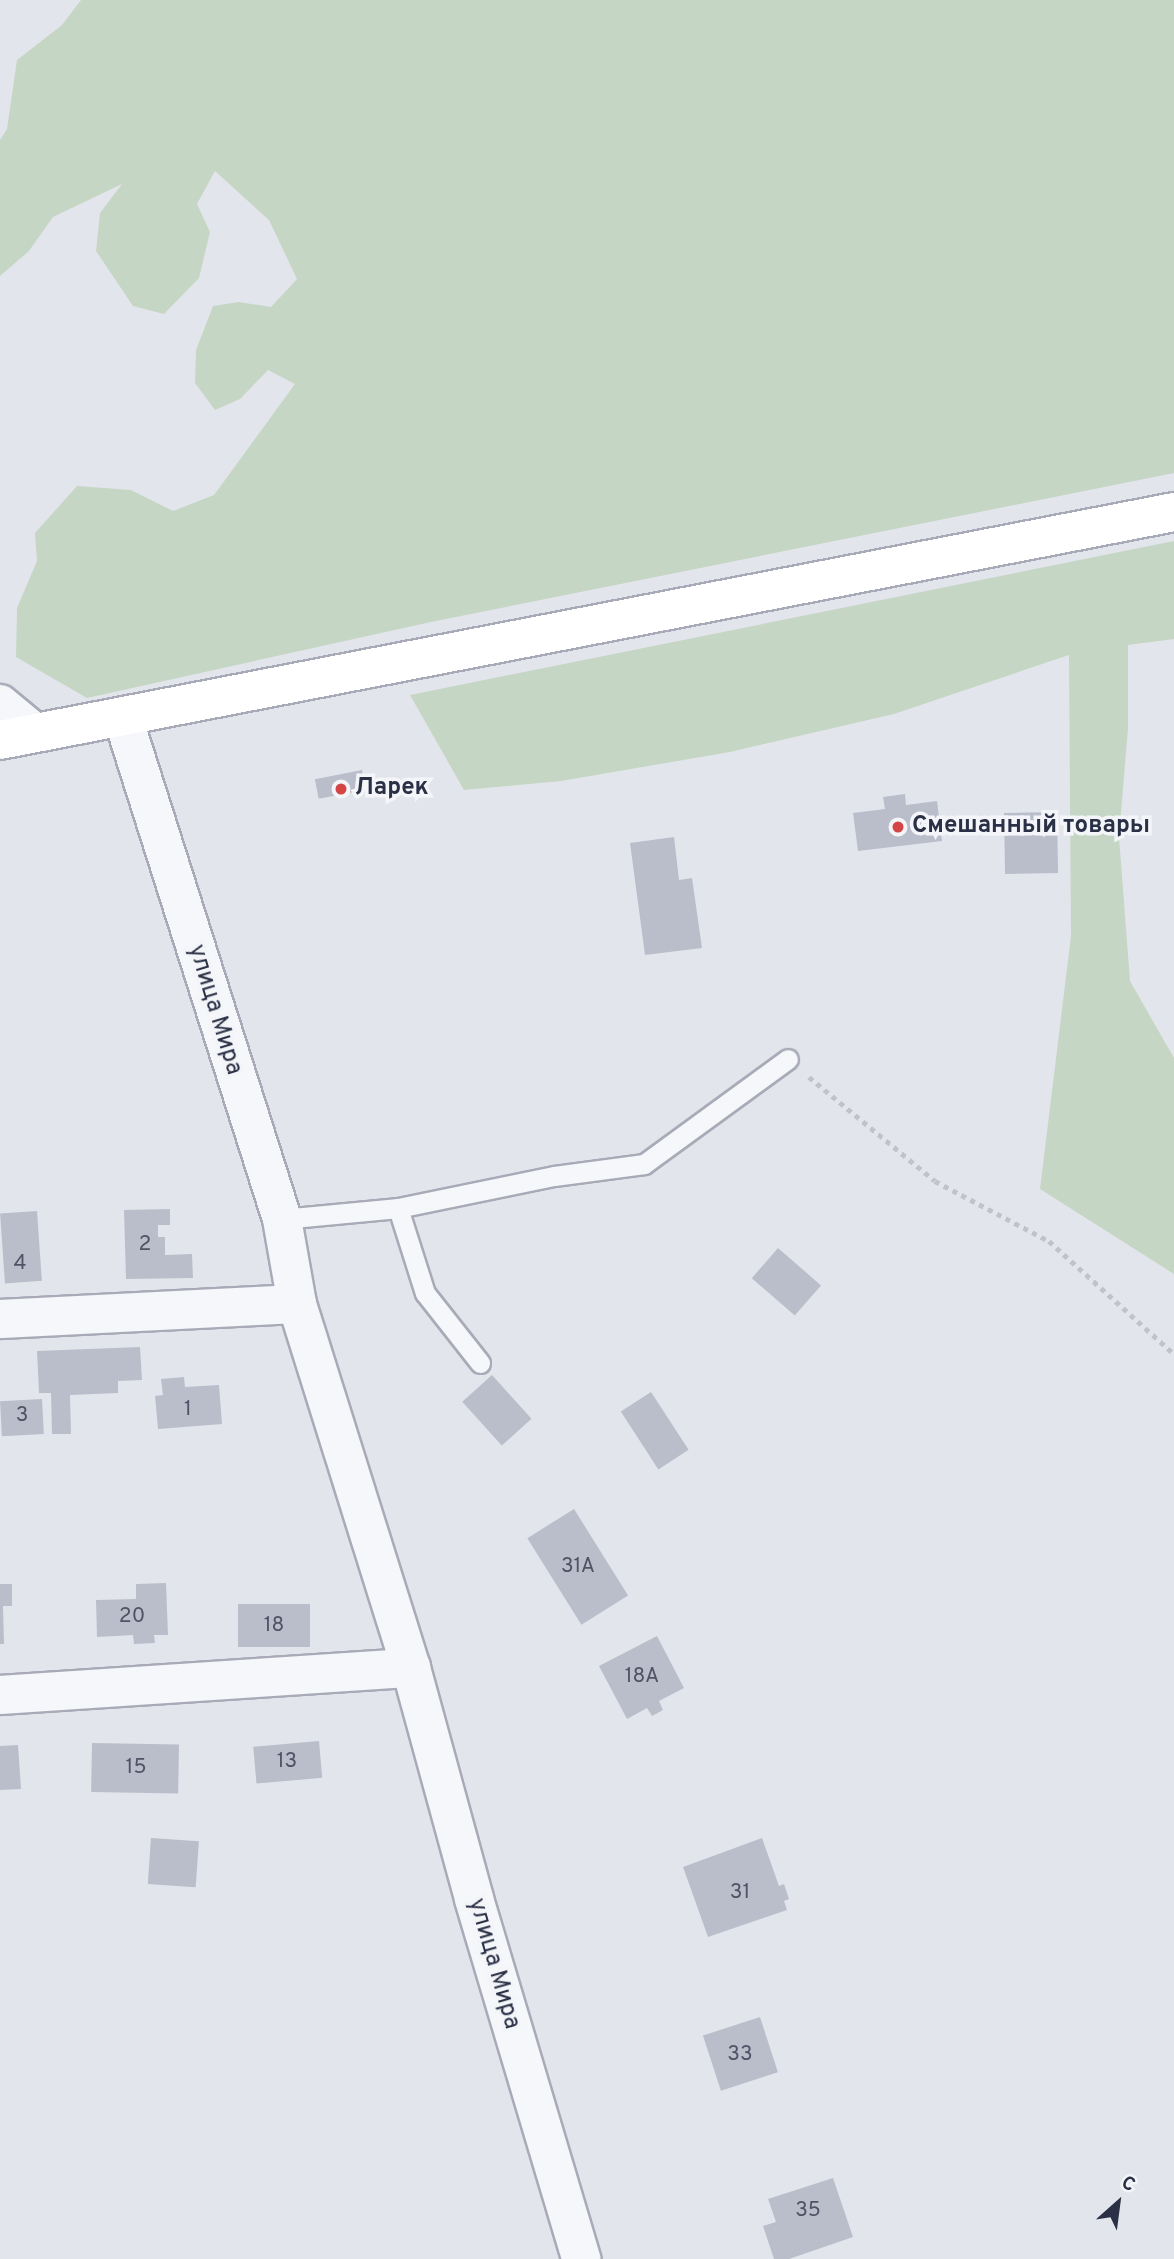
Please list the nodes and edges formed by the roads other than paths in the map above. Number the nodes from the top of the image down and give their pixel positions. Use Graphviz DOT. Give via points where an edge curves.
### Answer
graph roads {
  1 [pos="1174,512"];
  2 [pos="0,704"];
  3 [pos="123,718"];
  4 [pos="17,736"];
  5 [pos="788,1059"];
  6 [pos="398,1208"];
  7 [pos="282,1219"];
  8 [pos="297,1304"];
  9 [pos="0,1319"];
  10 [pos="480,1363"];
  11 [pos="411,1668"];
  12 [pos="0,1695"];
  13 [pos="581,2259"];
  1 -- 3 [label="main road"];
  2 -- 4 [label="street"];
  3 -- 4 [label="main road"];
  3 -- 7 [label="street, улица Мира" via="144,772 223,1046"];
  5 -- 6 [label="lane" via="644,1164 554,1176"];
  6 -- 7 [label="lane"];
  6 -- 10 [label="lane" via="425,1293"];
  7 -- 8 [label="street, улица Мира"];
  8 -- 9 [label="street"];
  8 -- 11 [label="street, улица Мира"];
  11 -- 12 [label="street"];
  11 -- 13 [label="street, улица Мира"];
}
